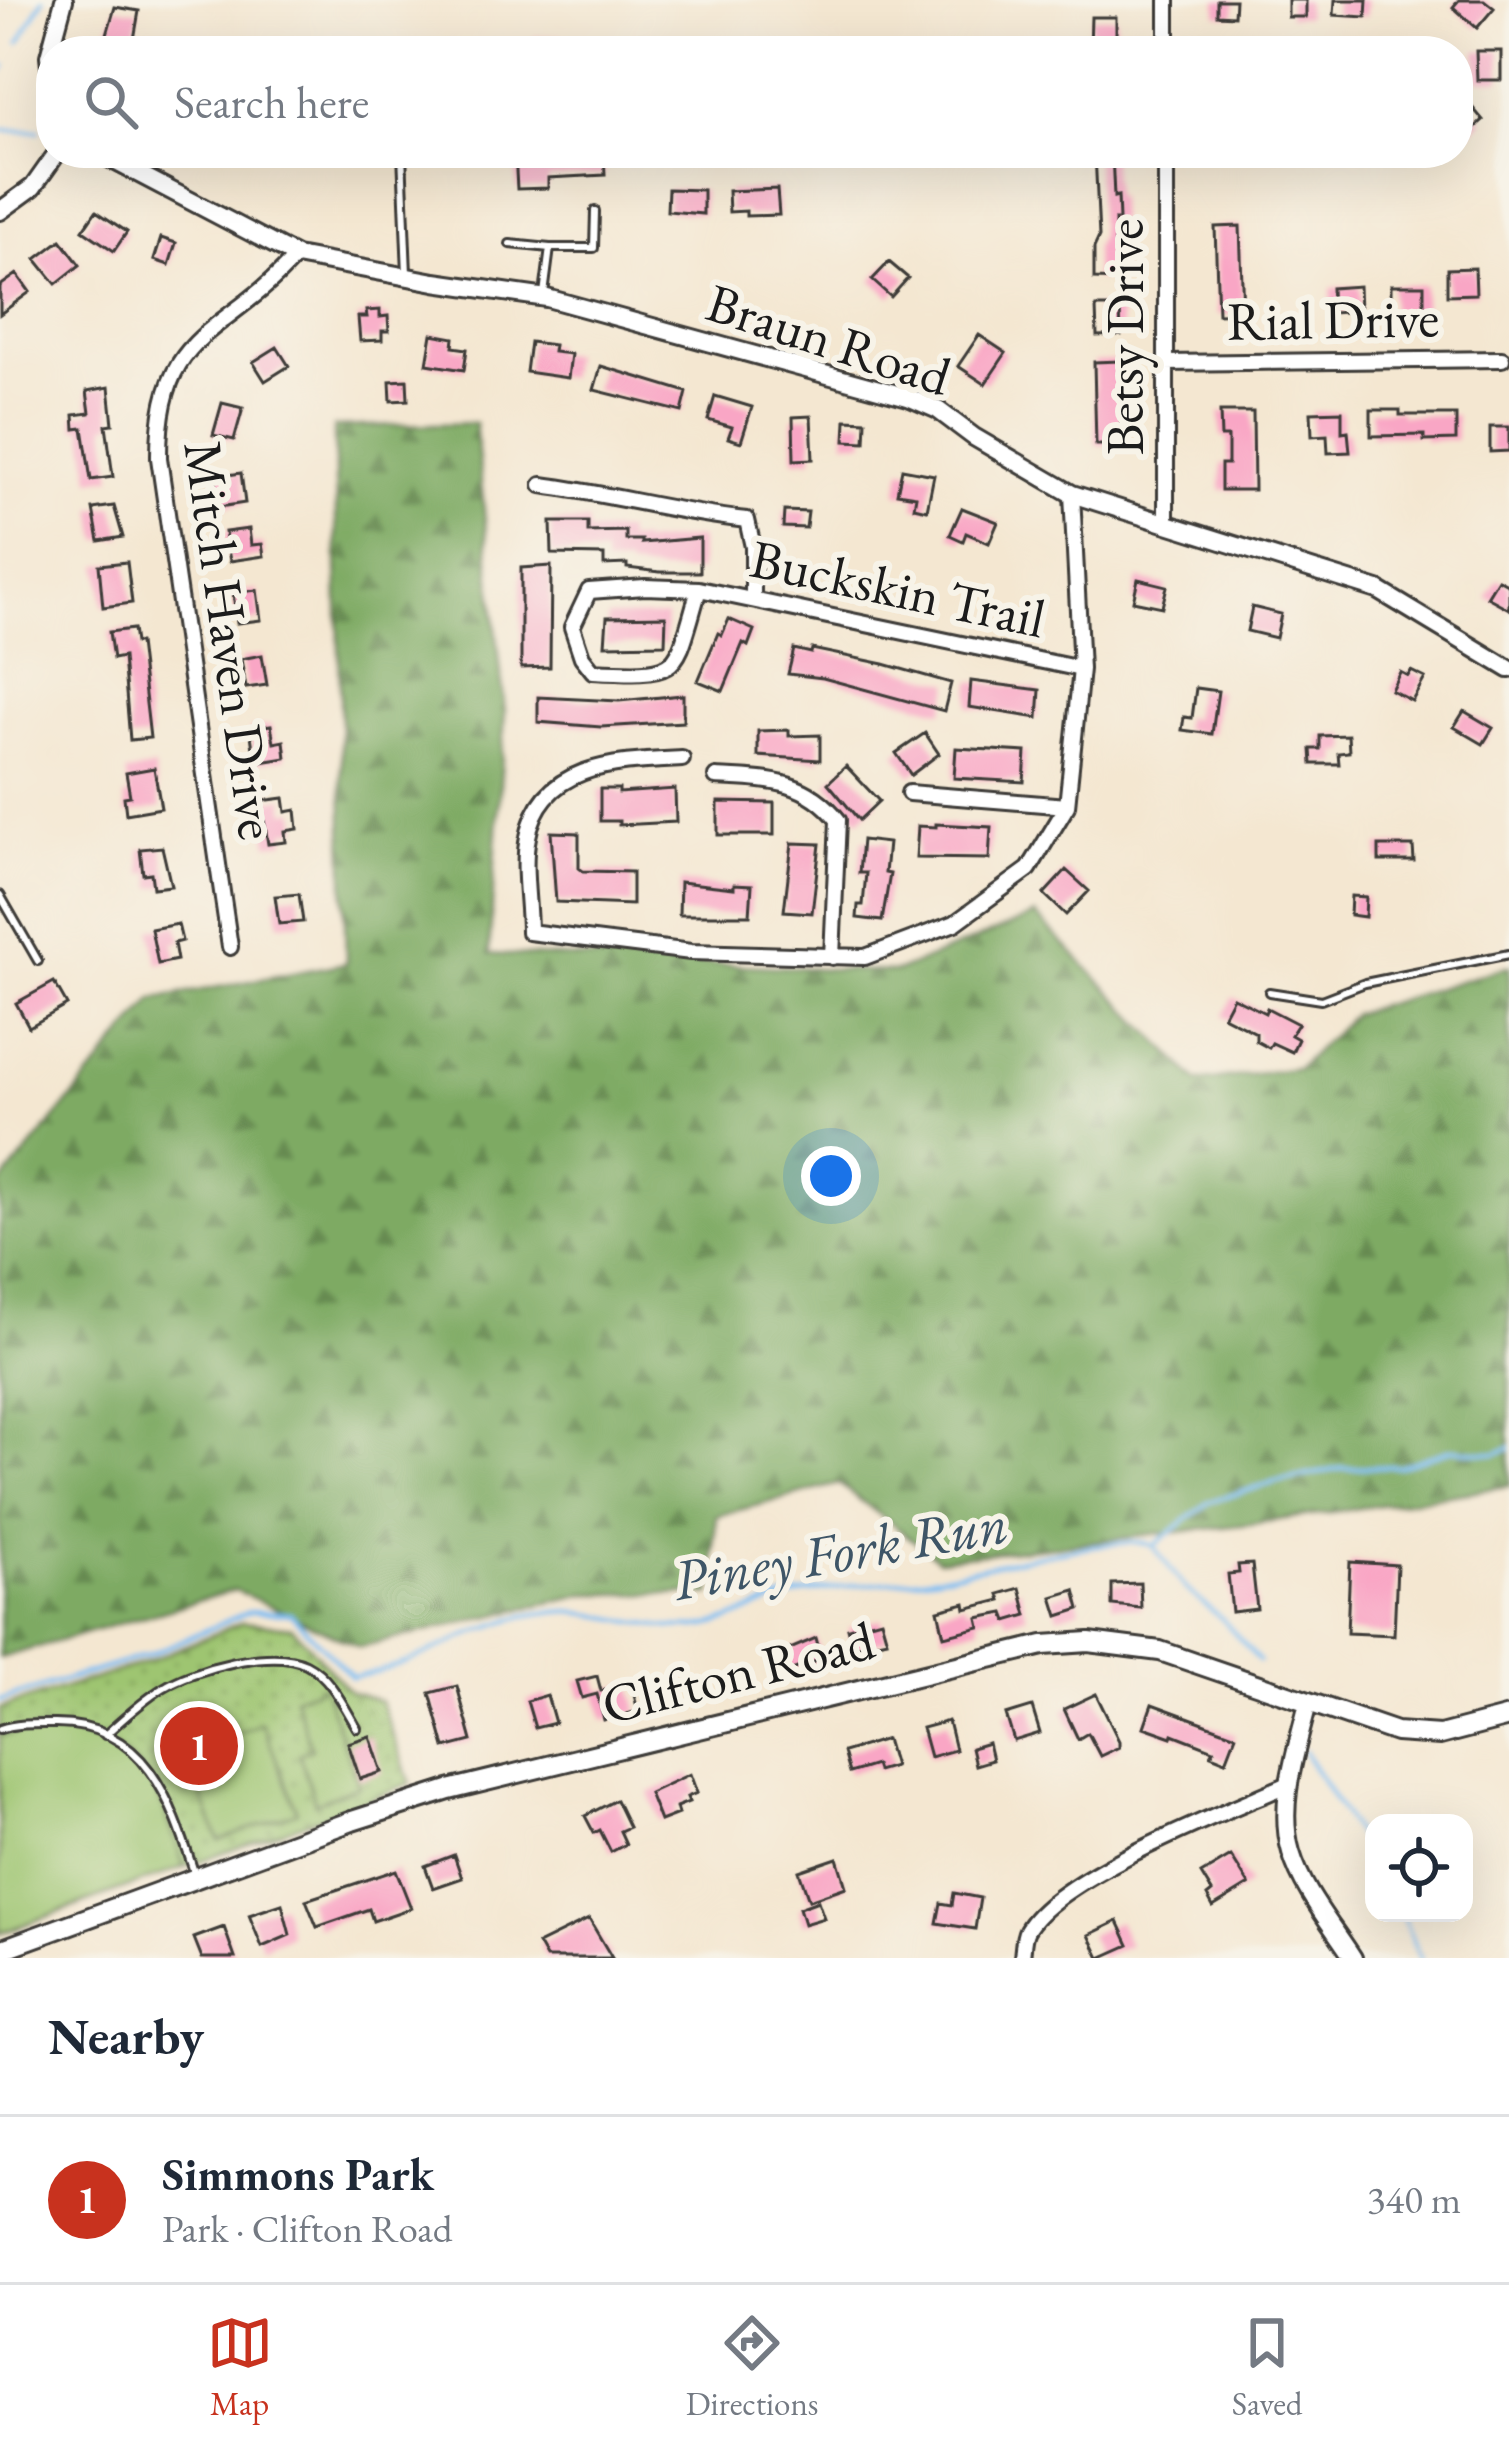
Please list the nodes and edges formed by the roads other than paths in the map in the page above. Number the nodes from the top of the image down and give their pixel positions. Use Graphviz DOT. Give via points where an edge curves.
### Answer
graph roads {
  1 [pos="64,0"];
  2 [pos="1167,0"];
  3 [pos="54,36"];
  4 [pos="1167,36"];
  5 [pos="47,168"];
  6 [pos="128,168"];
  7 [pos="403,168"];
  8 [pos="1166,168"];
  9 [pos="596,211"];
  10 [pos="0,212"];
  11 [pos="510,244"];
  12 [pos="550,248"];
  13 [pos="296,256"];
  14 [pos="407,277"];
  15 [pos="544,298"];
  16 [pos="1502,359"];
  17 [pos="1166,363"];
  18 [pos="542,485"];
  19 [pos="1072,494"];
  20 [pos="1166,522"];
  21 [pos="699,589"];
  22 [pos="753,600"];
  23 [pos="1081,669"];
  24 [pos="1509,669"];
  25 [pos="682,759"];
  26 [pos="716,777"];
  27 [pos="909,794"];
  28 [pos="1066,806"];
  29 [pos="0,896"];
  30 [pos="230,947"];
  31 [pos="1509,954"];
  32 [pos="832,957"];
  33 [pos="38,961"];
  34 [pos="1269,992"];
  35 [pos="1308,1703"];
  36 [pos="1509,1718"];
  37 [pos="357,1728"];
  38 [pos="0,1729"];
  39 [pos="105,1735"];
  40 [pos="1289,1784"];
  41 [pos="196,1879"];
  42 [pos="0,1950"];
  43 [pos="1022,1958"];
  44 [pos="1353,1958"];
  1 -- 3 [label="street"];
  2 -- 4 [label="street"];
  5 -- 10 [label="street"];
  6 -- 13 [label="street, Braun Road"];
  7 -- 14 [label="lane"];
  8 -- 17 [label="street, Betsy Drive"];
  9 -- 12 [label="lane" via="594,248"];
  11 -- 12 [label="lane"];
  12 -- 15 [label="lane"];
  13 -- 14 [label="street, Braun Road"];
  13 -- 30 [label="street, Mitch Haven Drive" via="187,349 159,420"];
  14 -- 15 [label="street, Braun Road"];
  15 -- 19 [label="street, Braun Road" via="908,397"];
  16 -- 17 [label="street, Rial Drive"];
  17 -- 20 [label="street, Betsy Drive"];
  18 -- 22 [label="street" via="747,520"];
  19 -- 20 [label="street, Braun Road"];
  19 -- 23 [label="street"];
  20 -- 24 [label="street, Braun Road" via="1378,590"];
  21 -- 21 [label="street, Buckskin Trail" via="590,591 572,627 581,657 593,671 668,668"];
  21 -- 22 [label="street, Buckskin Trail"];
  22 -- 23 [label="street, Buckskin Trail"];
  23 -- 28 [label="street"];
  25 -- 32 [label="street" via="584,770 537,806 526,841 530,932"];
  26 -- 32 [label="street" via="788,782 813,793 838,820"];
  27 -- 28 [label="street"];
  28 -- 32 [label="street" via="1029,869 955,923 865,957"];
  29 -- 33 [label="lane"];
  31 -- 34 [label="lane" via="1365,983 1322,1000"];
  35 -- 36 [label="main road, Clifton Road" via="1421,1735"];
  35 -- 40 [label="street"];
  35 -- 41 [label="main road, Clifton Road" via="1160,1651 1043,1645 449,1790"];
  37 -- 39 [label="lane" via="326,1680 282,1658 223,1665 167,1685"];
  38 -- 39 [label="lane" via="74,1724"];
  39 -- 41 [label="lane" via="148,1766 176,1814"];
  40 -- 43 [label="street" via="1103,1868 1026,1931"];
  40 -- 44 [label="street" via="1291,1852"];
  41 -- 42 [label="main road, Clifton Road"];
}
